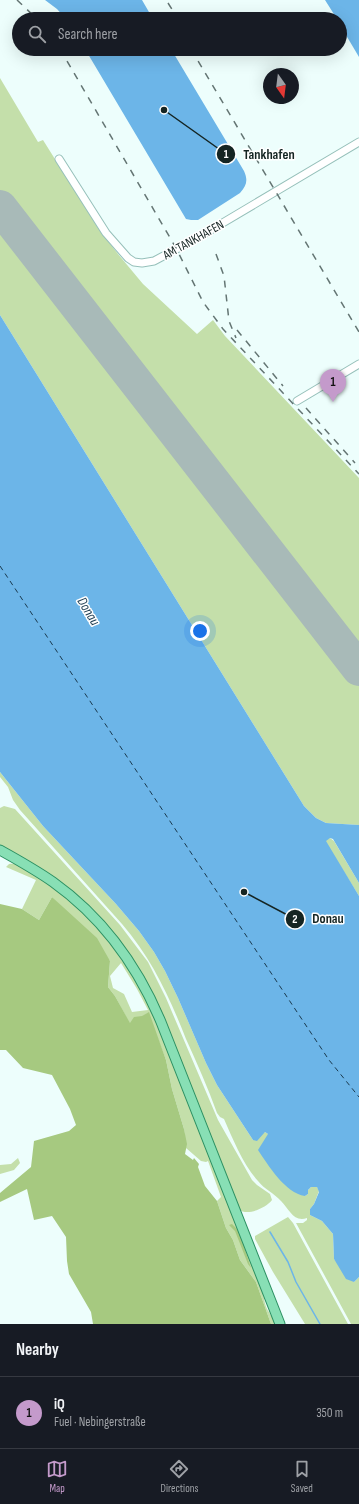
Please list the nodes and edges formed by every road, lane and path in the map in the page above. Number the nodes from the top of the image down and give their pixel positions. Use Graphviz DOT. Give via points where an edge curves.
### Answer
graph roads {
  1 [pos="359,142"];
  2 [pos="59,159"];
  3 [pos="359,364"];
  4 [pos="297,401"];
  5 [pos="0,850"];
  6 [pos="280,1324"];
  1 -- 2 [label="street, AM TANKHAFEN" via="199,237 154,261 142,263 128,258 106,233"];
  3 -- 4 [label="street"];
  5 -- 6 [label="main road" via="53,882 83,907 116,943 140,979 163,1028"];
}
